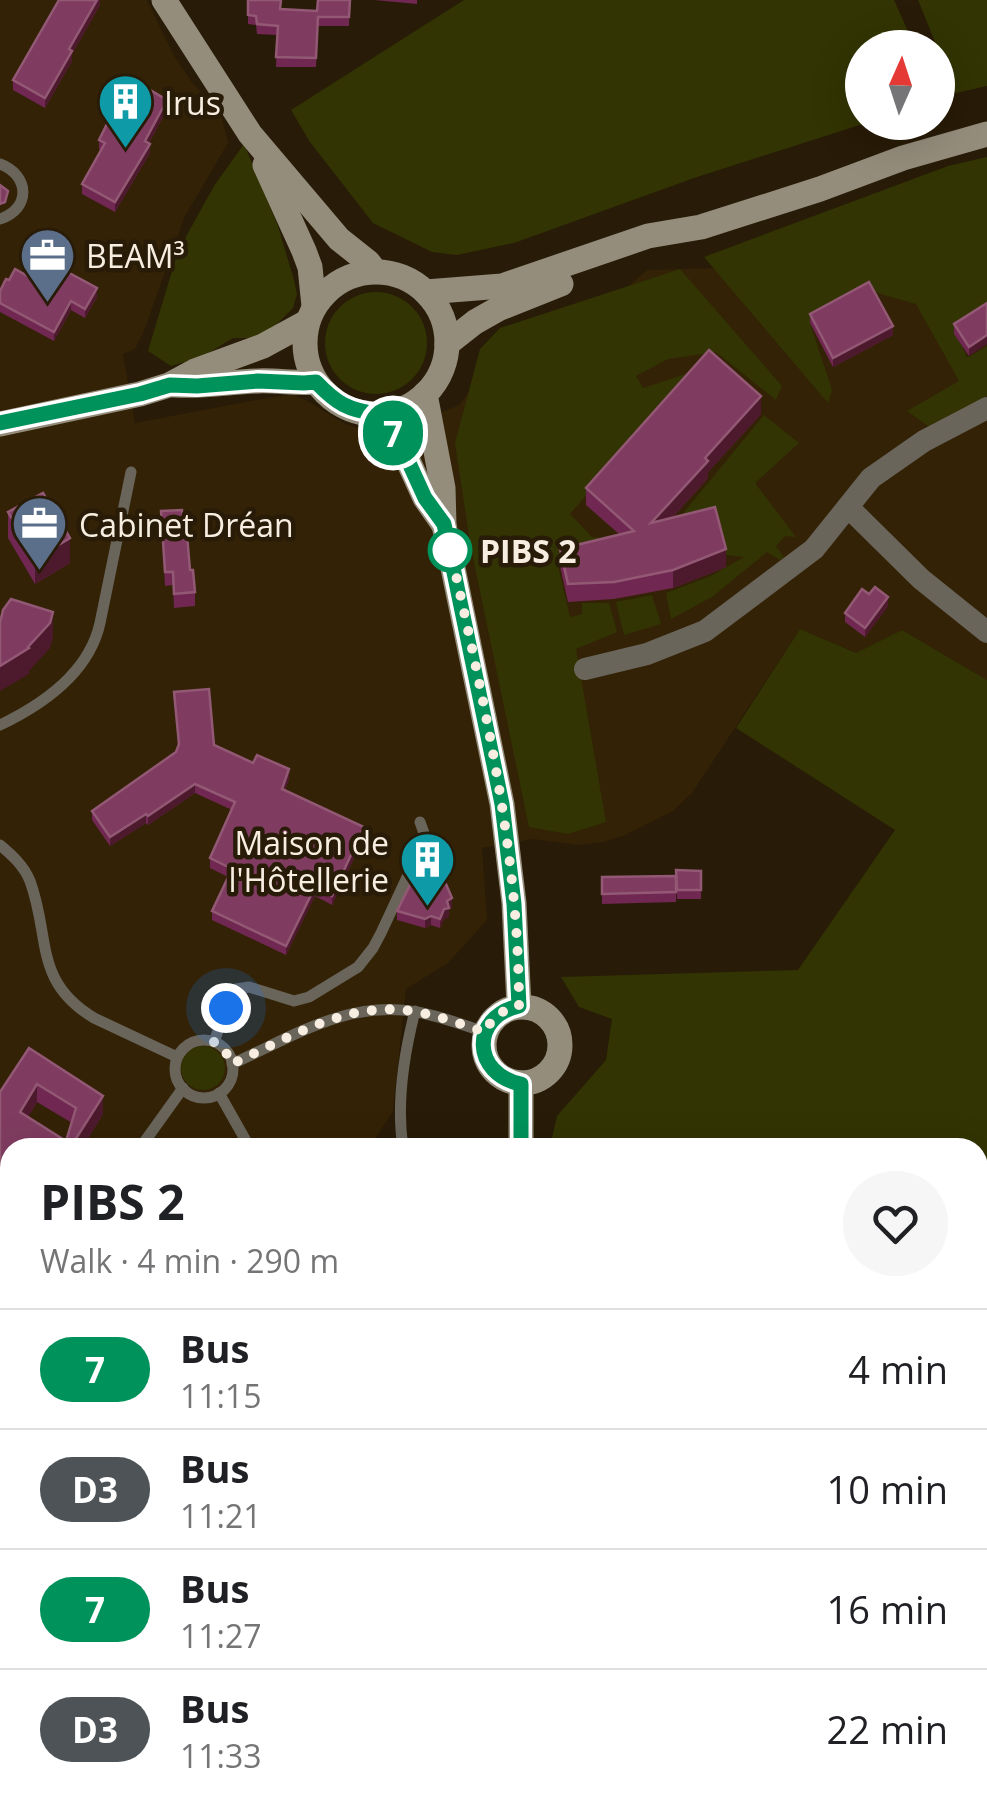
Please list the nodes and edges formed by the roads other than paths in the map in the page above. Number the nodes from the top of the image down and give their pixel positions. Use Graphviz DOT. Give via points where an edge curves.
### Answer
graph roads {
  1 [pos="164,0"];
  2 [pos="250,134"];
  3 [pos="987,134"];
  4 [pos="0,164"];
  5 [pos="0,219"];
  6 [pos="701,227"];
  7 [pos="375,271"];
  8 [pos="426,292"];
  9 [pos="311,314"];
  10 [pos="447,344"];
  11 [pos="316,382"];
  12 [pos="170,385"];
  13 [pos="426,394"];
  14 [pos="987,408"];
  15 [pos="378,414"];
  16 [pos="0,424"];
  17 [pos="131,472"];
  18 [pos="848,507"];
  19 [pos="444,524"];
  20 [pos="987,632"];
  21 [pos="585,669"];
  22 [pos="0,725"];
  23 [pos="420,822"];
  24 [pos="0,846"];
  25 [pos="519,1006"];
  26 [pos="415,1011"];
  27 [pos="485,1032"];
  28 [pos="214,1042"];
  29 [pos="177,1057"];
  30 [pos="232,1064"];
  31 [pos="521,1084"];
  32 [pos="182,1088"];
  33 [pos="219,1093"];
  34 [pos="147,1138"];
  35 [pos="244,1138"];
  36 [pos="402,1138"];
  37 [pos="521,1138"];
  1 -- 2 [label="main road"];
  2 -- 7 [label="main road" via="339,239"];
  2 -- 9 [label="main road" via="310,268"];
  3 -- 6 [label="main road"];
  4 -- 5 [label="lane" via="17,174 23,190 15,212"];
  6 -- 8 [label="main road" via="648,236 502,286"];
  6 -- 10 [label="main road" via="660,249 498,309"];
  7 -- 8 [label="main road" via="403,276"];
  7 -- 9 [label="main road" via="340,281"];
  8 -- 10 [label="main road" via="438,307"];
  9 -- 11 [label="main road" via="305,353"];
  9 -- 12 [label="main road" via="263,346"];
  10 -- 13 [label="main road"];
  11 -- 12 [label="main road"];
  11 -- 15 [label="main road" via="332,400"];
  12 -- 16 [label="main road"];
  13 -- 15 [label="main road"];
  13 -- 19 [label="main road"];
  14 -- 18 [label="street" via="924,440 871,478"];
  15 -- 19 [label="main road"];
  17 -- 22 [label="lane" via="93,643 54,693"];
  18 -- 20 [label="street"];
  18 -- 21 [label="street" via="814,549 705,631"];
  19 -- 25 [label="main road" via="502,804"];
  23 -- 28 [label="lane" via="422,845 358,967 294,1000 236,989"];
  24 -- 29 [label="lane" via="30,880 50,974 60,990 94,1018"];
  25 -- 27 [label="main road" via="498,1014"];
  25 -- 31 [label="main road" via="552,1020 560,1044 553,1067"];
  26 -- 27 [label="lane"];
  26 -- 30 [label="lane" via="345,1013"];
  26 -- 36 [label="lane"];
  27 -- 31 [label="main road" via="490,1067"];
  28 -- 29 [label="lane" via="196,1041"];
  28 -- 30 [label="lane"];
  29 -- 32 [label="lane"];
  30 -- 33 [label="lane" via="231,1079"];
  31 -- 37 [label="main road"];
  32 -- 33 [label="lane" via="200,1097"];
  32 -- 34 [label="lane"];
  33 -- 35 [label="lane"];
}
